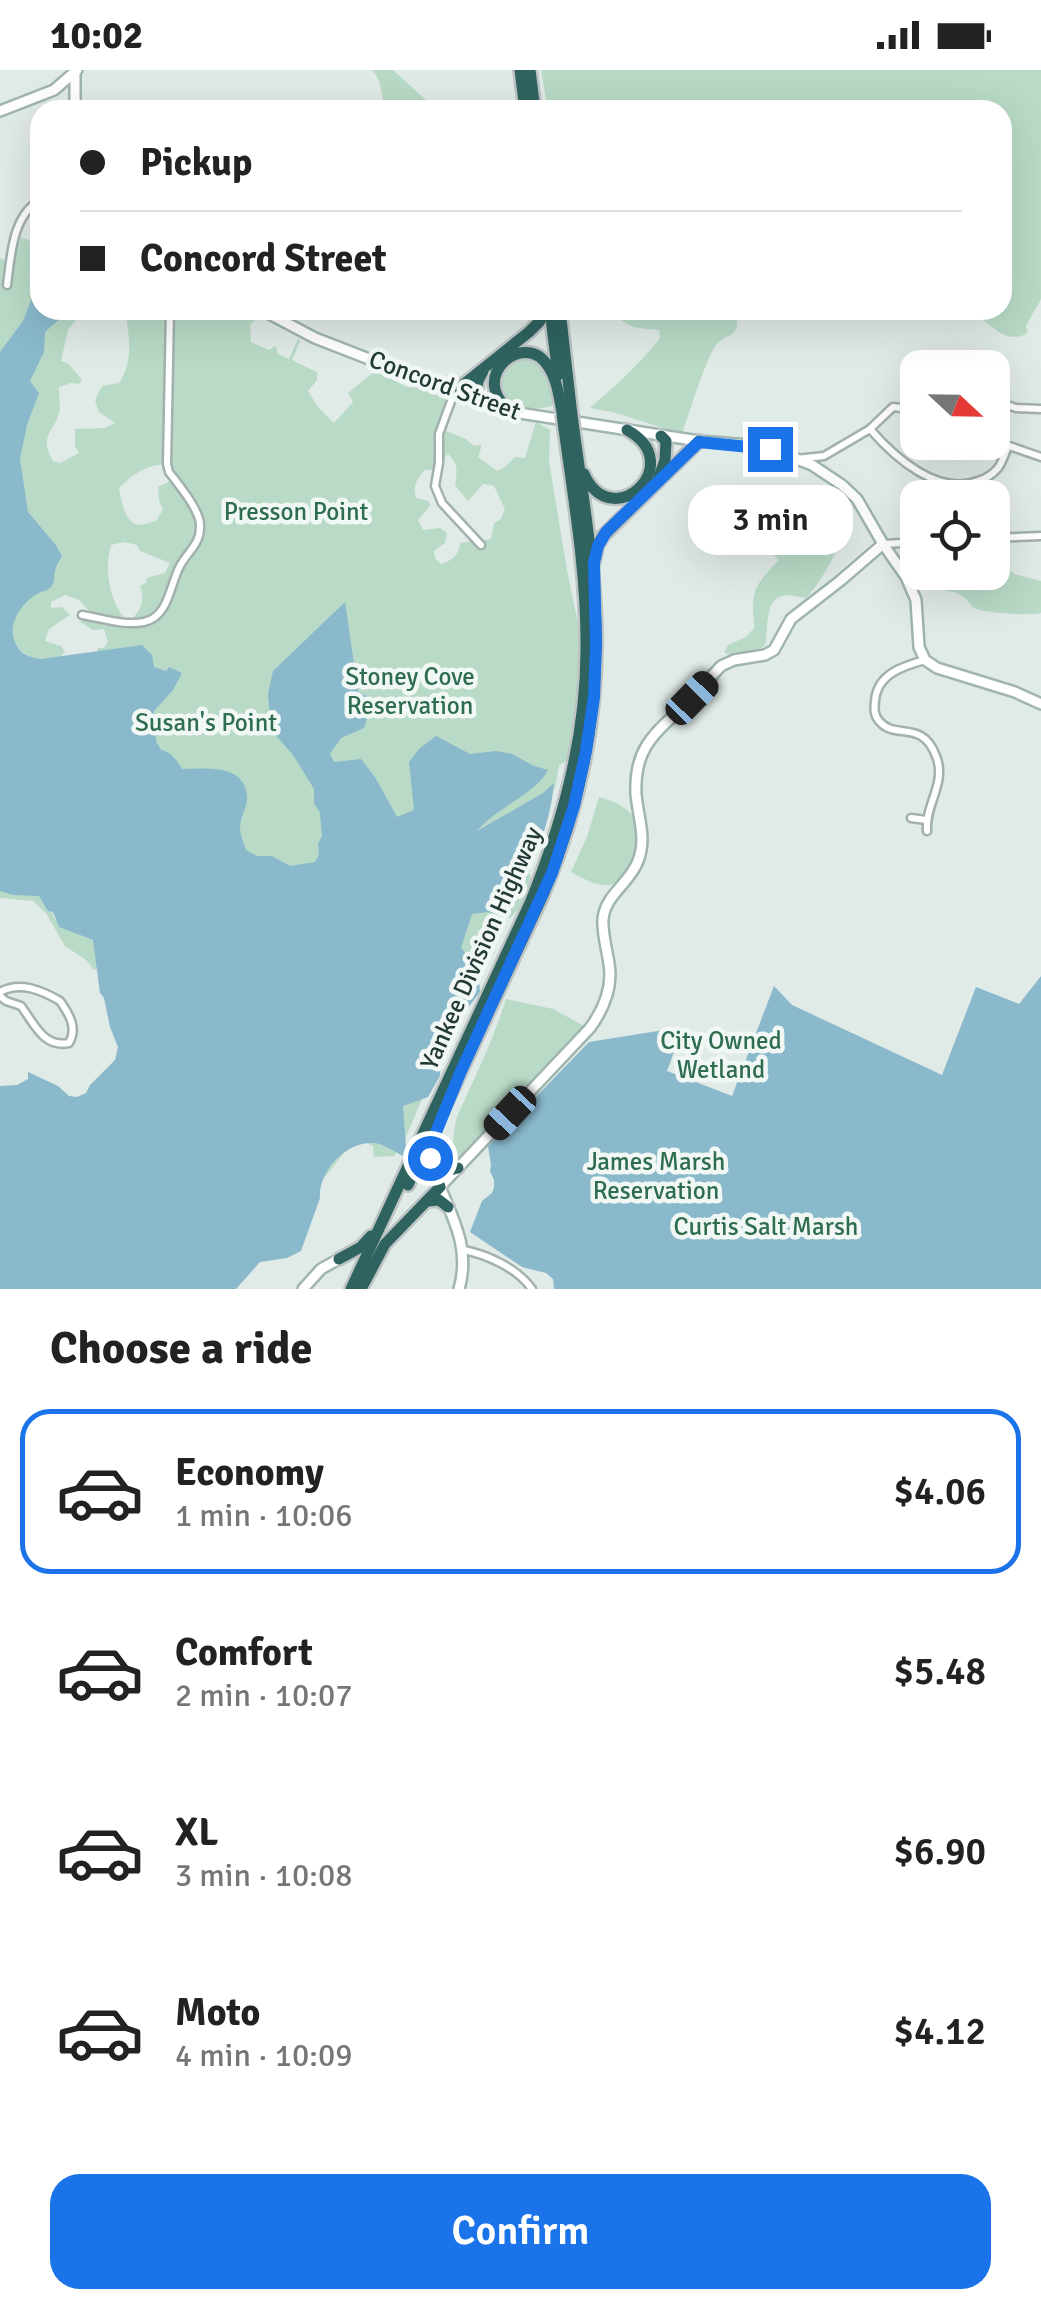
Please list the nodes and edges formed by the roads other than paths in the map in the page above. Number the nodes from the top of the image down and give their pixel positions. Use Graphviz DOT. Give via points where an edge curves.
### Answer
graph roads {
  1 [pos="520,70"];
  2 [pos="530,70"];
  3 [pos="76,72"];
  4 [pos="54,90"];
  5 [pos="67,100"];
  6 [pos="75,100"];
  7 [pos="524,100"];
  8 [pos="534,100"];
  9 [pos="0,110"];
  10 [pos="30,206"];
  11 [pos="7,285"];
  12 [pos="170,320"];
  13 [pos="281,320"];
  14 [pos="540,320"];
  15 [pos="549,320"];
  16 [pos="561,320"];
  17 [pos="486,367"];
  18 [pos="494,380"];
  19 [pos="455,392"];
  20 [pos="479,401"];
  21 [pos="1010,406"];
  22 [pos="900,408"];
  23 [pos="1041,409"];
  24 [pos="512,412"];
  25 [pos="566,413"];
  26 [pos="870,429"];
  27 [pos="569,430"];
  28 [pos="627,430"];
  29 [pos="661,436"];
  30 [pos="699,442"];
  31 [pos="1010,448"];
  32 [pos="1041,457"];
  33 [pos="796,459"];
  34 [pos="900,459"];
  35 [pos="901,460"];
  36 [pos="1002,460"];
  37 [pos="651,464"];
  38 [pos="657,481"];
  39 [pos="1041,536"];
  40 [pos="1010,537"];
  41 [pos="900,543"];
  42 [pos="883,544"];
  43 [pos="481,545"];
  44 [pos="82,615"];
  45 [pos="596,626"];
  46 [pos="925,660"];
  47 [pos="1041,704"];
  48 [pos="912,818"];
  49 [pos="926,820"];
  50 [pos="927,831"];
  51 [pos="0,994"];
  52 [pos="461,1071"];
  53 [pos="411,1162"];
  54 [pos="431,1162"];
  55 [pos="458,1168"];
  56 [pos="440,1187"];
  57 [pos="427,1201"];
  58 [pos="448,1206"];
  59 [pos="464,1250"];
  60 [pos="339,1259"];
  61 [pos="303,1289"];
  62 [pos="350,1289"];
  63 [pos="361,1289"];
  64 [pos="460,1289"];
  65 [pos="532,1289"];
  1 -- 7 [label="highway"];
  2 -- 8 [label="highway"];
  3 -- 4 [label="street"];
  3 -- 6 [label="street"];
  4 -- 5 [label="street"];
  4 -- 9 [label="street"];
  10 -- 11 [label="street" via="20,221"];
  12 -- 44 [label="street" via="167,464 200,519 199,537 153,619"];
  13 -- 19 [label="street, Concord Street"];
  14 -- 17 [label="highway"];
  15 -- 25 [label="highway, Yankee Division Highway"];
  16 -- 25 [label="highway, Yankee Division Highway"];
  17 -- 19 [label="highway"];
  17 -- 20 [label="highway"];
  18 -- 20 [label="highway"];
  18 -- 24 [label="highway" via="500,402"];
  18 -- 25 [label="highway" via="510,357 536,356 550,369"];
  19 -- 20 [label="street, Concord Street"];
  19 -- 43 [label="street" via="439,434 434,486"];
  20 -- 24 [label="street, Concord Street"];
  21 -- 23 [label="street"];
  22 -- 26 [label="street" via="888,410"];
  24 -- 28 [label="street, Concord Street"];
  25 -- 27 [label="highway, Yankee Division Highway, bridge"];
  26 -- 33 [label="street" via="824,456"];
  26 -- 34 [label="street"];
  27 -- 37 [label="highway" via="586,480 605,496 635,493"];
  27 -- 45 [label="highway, Yankee Division Highway"];
  27 -- 53 [label="highway, Yankee Division Highway" via="586,629 574,768 530,903"];
  28 -- 29 [label="street, Concord Street"];
  28 -- 37 [label="highway" via="643,443"];
  29 -- 30 [label="street, Concord Street"];
  29 -- 37 [label="highway"];
  29 -- 38 [label="highway" via="666,455"];
  30 -- 33 [label="street, Concord Street" via="760,447"];
  30 -- 38 [label="highway"];
  31 -- 32 [label="street"];
  33 -- 42 [label="street, Concord Street" via="852,493"];
  35 -- 36 [label="street" via="964,486 984,479"];
  38 -- 45 [label="highway" via="598,546"];
  39 -- 40 [label="street"];
  41 -- 42 [label="street"];
  42 -- 46 [label="street, Concord Street" via="912,588"];
  42 -- 55 [label="street" via="791,619 770,653 721,666 652,734 638,764 643,843 634,871 604,909 610,974 603,1006"];
  45 -- 52 [label="highway, Yankee Division Highway" via="592,716 568,827"];
  46 -- 47 [label="street"];
  46 -- 49 [label="street" via="885,677 877,686 874,713 887,728 911,730 935,751 939,779"];
  48 -- 49 [label="street"];
  49 -- 50 [label="street"];
  51 -- 51 [label="street" via="21,1006 46,1038 69,1043 73,1028 60,1002 21,986"];
  52 -- 54 [label="highway" via="432,1142"];
  52 -- 63 [label="highway, Yankee Division Highway"];
  53 -- 60 [label="highway" via="369,1240"];
  53 -- 62 [label="highway, Yankee Division Highway"];
  54 -- 55 [label="highway"];
  54 -- 56 [label="highway"];
  55 -- 56 [label="street"];
  56 -- 57 [label="highway"];
  56 -- 58 [label="street"];
  57 -- 58 [label="highway"];
  57 -- 63 [label="highway" via="386,1244"];
  58 -- 59 [label="street"];
  59 -- 64 [label="street"];
  59 -- 65 [label="street" via="513,1270"];
  60 -- 61 [label="street"];
  60 -- 62 [label="highway" via="352,1270"];
}
